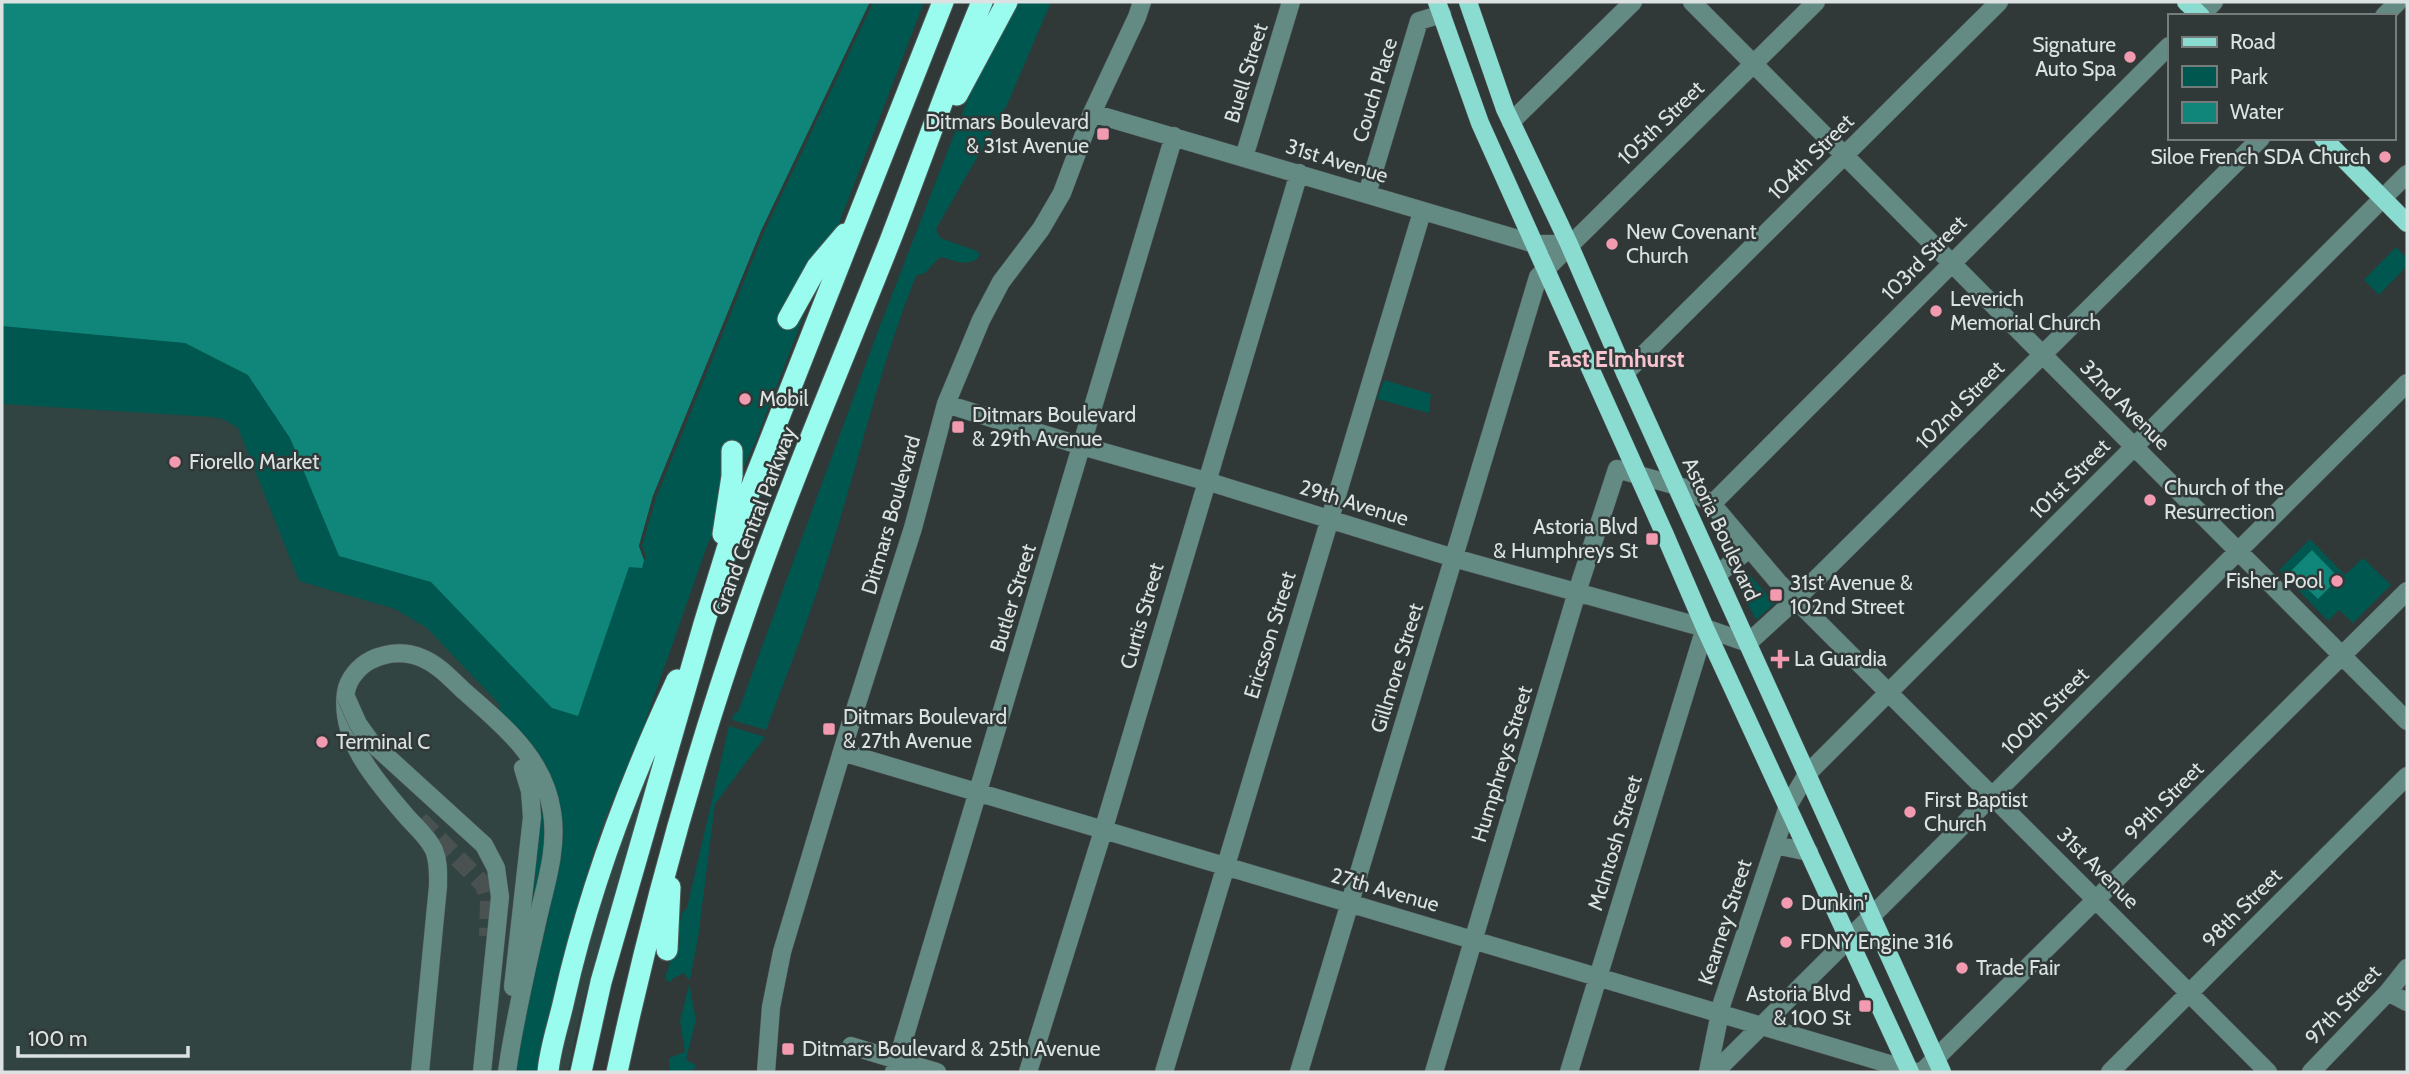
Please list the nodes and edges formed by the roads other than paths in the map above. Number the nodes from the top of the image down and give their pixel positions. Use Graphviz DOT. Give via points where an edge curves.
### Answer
graph roads {
  1 [pos="943,2"];
  2 [pos="982,2"];
  3 [pos="1007,2"];
  4 [pos="1142,2"];
  5 [pos="1291,2"];
  6 [pos="1468,2"];
  7 [pos="1633,2"];
  8 [pos="1692,2"];
  9 [pos="1816,2"];
  10 [pos="1999,2"];
  11 [pos="2186,2"];
  12 [pos="1440,8"];
  13 [pos="2199,14"];
  14 [pos="2168,47"];
  15 [pos="1754,64"];
  16 [pos="1092,113"];
  17 [pos="1511,122"];
  18 [pos="1174,136"];
  19 [pos="2258,140"];
  20 [pos="2325,140"];
  21 [pos="928,146"];
  22 [pos="1845,155"];
  23 [pos="1244,157"];
  24 [pos="1299,173"];
  25 [pos="2407,174"];
  26 [pos="1367,194"];
  27 [pos="2383,199"];
  28 [pos="1422,212"];
  29 [pos="857,219"];
  30 [pos="2407,223"];
  31 [pos="1535,244"];
  32 [pos="1569,244"];
  33 [pos="1951,263"];
  34 [pos="1542,272"];
  35 [pos="788,319"];
  36 [pos="2042,355"];
  37 [pos="1625,373"];
  38 [pos="2407,383"];
  39 [pos="946,404"];
  40 [pos="1082,446"];
  41 [pos="2134,447"];
  42 [pos="732,451"];
  43 [pos="1617,469"];
  44 [pos="1639,476"];
  45 [pos="1206,481"];
  46 [pos="1682,487"];
  47 [pos="1712,504"];
  48 [pos="1329,519"];
  49 [pos="1749,549"];
  50 [pos="2238,551"];
  51 [pos="1454,558"];
  52 [pos="1718,575"];
  53 [pos="716,581"];
  54 [pos="2407,591"];
  55 [pos="1577,592"];
  56 [pos="1795,600"];
  57 [pos="704,624"];
  58 [pos="1704,628"];
  59 [pos="1748,643"];
  60 [pos="2342,656"];
  61 [pos="1889,691"];
  62 [pos="345,697"];
  63 [pos="2407,721"];
  64 [pos="842,752"];
  65 [pos="523,768"];
  66 [pos="2407,776"];
  67 [pos="1802,782"];
  68 [pos="977,794"];
  69 [pos="1993,795"];
  70 [pos="1788,806"];
  71 [pos="1103,831"];
  72 [pos="672,843"];
  73 [pos="1775,845"];
  74 [pos="1810,852"];
  75 [pos="1225,867"];
  76 [pos="2096,900"];
  77 [pos="1350,904"];
  78 [pos="1873,917"];
  79 [pos="1474,940"];
  80 [pos="1850,940"];
  81 [pos="667,950"];
  82 [pos="2407,968"];
  83 [pos="1598,976"];
  84 [pos="2388,992"];
  85 [pos="2189,993"];
  86 [pos="2407,1002"];
  87 [pos="1719,1012"];
  88 [pos="1763,1025"];
  89 [pos="512,1036"];
  90 [pos="851,1046"];
  91 [pos="1939,1065"];
  92 [pos="896,1066"];
  93 [pos="548,1070"];
  94 [pos="420,1072"];
  95 [pos="482,1072"];
  96 [pos="507,1072"];
  97 [pos="581,1072"];
  98 [pos="617,1072"];
  99 [pos="766,1072"];
  100 [pos="937,1072"];
  101 [pos="1028,1072"];
  102 [pos="1164,1072"];
  103 [pos="1299,1072"];
  104 [pos="1434,1072"];
  105 [pos="1569,1072"];
  106 [pos="1708,1072"];
  107 [pos="1715,1072"];
  108 [pos="1914,1072"];
  109 [pos="2109,1072"];
  110 [pos="2268,1072"];
  111 [pos="2311,1072"];
  1 -- 29 [label="highway, Grand Central Parkway"];
  2 -- 21 [label="highway, Grand Central Parkway"];
  3 -- 21 [label="highway"];
  4 -- 16 [label="street, Ditmars Boulevard"];
  5 -- 23 [label="street, Buell Street"];
  6 -- 17 [label="main road, Astoria Boulevard"];
  7 -- 17 [label="street"];
  8 -- 15 [label="street, 32nd Avenue"];
  9 -- 15 [label="street, 105th Street"];
  10 -- 22 [label="street, 104th Street"];
  11 -- 13 [label="main road"];
  12 -- 26 [label="street, Couch Place" via="1419,21"];
  12 -- 31 [label="main road" via="1472,104"];
  14 -- 33 [label="street, 103rd Street"];
  15 -- 22 [label="street, 32nd Avenue"];
  15 -- 32 [label="street, 105th Street"];
  16 -- 18 [label="street, 31st Avenue"];
  16 -- 39 [label="street, Ditmars Boulevard" via="1062,193 1001,282"];
  17 -- 32 [label="main road, Astoria Boulevard"];
  18 -- 23 [label="street, 31st Avenue"];
  18 -- 40 [label="street, Butler Street"];
  19 -- 36 [label="street, 102nd Street"];
  20 -- 27 [label="main road"];
  21 -- 72 [label="highway, Grand Central Parkway" via="764,561"];
  22 -- 33 [label="street, 32nd Avenue"];
  22 -- 37 [label="street, 104th Street"];
  23 -- 24 [label="street, 31st Avenue"];
  24 -- 26 [label="street, 31st Avenue"];
  24 -- 45 [label="street, Curtis Street"];
  25 -- 27 [label="street, 101st Street"];
  26 -- 28 [label="street, 31st Avenue"];
  27 -- 30 [label="main road"];
  27 -- 41 [label="street, 101st Street"];
  28 -- 31 [label="street, 31st Avenue"];
  28 -- 48 [label="street, Ericsson Street"];
  29 -- 35 [label="highway" via="817,267"];
  29 -- 53 [label="highway, Grand Central Parkway"];
  31 -- 32 [label="street, 31st Avenue"];
  31 -- 34 [label="main road"];
  32 -- 34 [label="street, 105th Street"];
  32 -- 37 [label="main road, Astoria Boulevard"];
  33 -- 36 [label="street, 32nd Avenue"];
  33 -- 47 [label="street, 103rd Street"];
  34 -- 44 [label="main road"];
  34 -- 51 [label="street, Gillmore Street"];
  36 -- 41 [label="street, 32nd Avenue"];
  36 -- 56 [label="street, 102nd Street"];
  37 -- 46 [label="main road, Astoria Boulevard"];
  38 -- 50 [label="street, 100th Street"];
  39 -- 40 [label="street, 29th Avenue"];
  39 -- 64 [label="street, Ditmars Boulevard" via="913,528"];
  40 -- 45 [label="street, 29th Avenue"];
  40 -- 68 [label="street, Butler Street"];
  41 -- 50 [label="street, 32nd Avenue"];
  41 -- 61 [label="street, 101st Street"];
  42 -- 53 [label="highway"];
  43 -- 44 [label="street, 31st Avenue"];
  43 -- 55 [label="street, Humphreys Street"];
  44 -- 46 [label="street, 31st Avenue"];
  44 -- 58 [label="main road"];
  45 -- 48 [label="street, 29th Avenue"];
  45 -- 71 [label="street, Curtis Street"];
  46 -- 47 [label="street, 31st Avenue"];
  46 -- 52 [label="main road, Astoria Boulevard"];
  47 -- 49 [label="street, 31st Avenue"];
  48 -- 51 [label="street, 29th Avenue"];
  48 -- 75 [label="street, Ericsson Street"];
  49 -- 52 [label="street"];
  49 -- 56 [label="street, 31st Avenue"];
  50 -- 60 [label="street, 32nd Avenue"];
  50 -- 69 [label="street, 100th Street"];
  51 -- 55 [label="street, 29th Avenue"];
  51 -- 77 [label="street, Gillmore Street"];
  52 -- 59 [label="main road, Astoria Boulevard"];
  53 -- 57 [label="highway, Grand Central Parkway"];
  54 -- 60 [label="street, 99th Street"];
  55 -- 58 [label="street, 29th Avenue"];
  55 -- 79 [label="street, Humphreys Street"];
  56 -- 59 [label="street, 102nd Street"];
  56 -- 61 [label="street, 31st Avenue"];
  57 -- 93 [label="highway" via="614,827 591,896"];
  57 -- 97 [label="highway, Grand Central Parkway" via="605,968"];
  58 -- 59 [label="street, 29th Avenue"];
  58 -- 70 [label="main road"];
  58 -- 83 [label="street, McIntosh Street"];
  59 -- 67 [label="main road, Astoria Boulevard"];
  60 -- 63 [label="street, 32nd Avenue"];
  60 -- 76 [label="street, 99th Street"];
  61 -- 67 [label="street, 101st Street"];
  61 -- 69 [label="street, 31st Avenue"];
  62 -- 89 [label="street" via="351,680 366,663 389,654 413,655 434,664 508,730 542,777 553,825 551,864"];
  62 -- 94 [label="street" via="355,746 429,841 438,864"];
  62 -- 95 [label="street, bridge" via="370,742 478,839 496,868 500,897"];
  64 -- 68 [label="street, 27th Avenue"];
  64 -- 99 [label="street, Ditmars Boulevard" via="782,952 771,1007"];
  65 -- 89 [label="street" via="532,817 513,978"];
  66 -- 85 [label="street, 98th Street"];
  67 -- 70 [label="street, Kearney Street"];
  67 -- 78 [label="main road, Astoria Boulevard"];
  68 -- 71 [label="street, 27th Avenue"];
  68 -- 92 [label="street, Butler Street"];
  69 -- 76 [label="street, 31st Avenue"];
  69 -- 78 [label="street, 100th Street"];
  70 -- 73 [label="street, Kearney Street"];
  70 -- 74 [label="main road"];
  71 -- 75 [label="street, 27th Avenue"];
  71 -- 101 [label="street, Curtis Street"];
  72 -- 81 [label="highway"];
  72 -- 98 [label="highway, Grand Central Parkway"];
  73 -- 74 [label="street"];
  73 -- 87 [label="street, Kearney Street"];
  74 -- 80 [label="main road"];
  75 -- 77 [label="street, 27th Avenue"];
  75 -- 102 [label="street, Ericsson Street"];
  76 -- 85 [label="street, 31st Avenue"];
  76 -- 91 [label="street, 99th Street"];
  77 -- 79 [label="street, 27th Avenue"];
  77 -- 103 [label="street, Gillmore Street"];
  78 -- 80 [label="street, 100th Street"];
  78 -- 91 [label="main road, Astoria Boulevard"];
  79 -- 83 [label="street, 27th Avenue"];
  79 -- 104 [label="street, Humphreys Street"];
  80 -- 88 [label="street, 100th Street"];
  80 -- 108 [label="main road"];
  82 -- 84 [label="street, 97th Street"];
  83 -- 87 [label="street, 27th Avenue"];
  83 -- 105 [label="street, McIntosh Street"];
  84 -- 86 [label="street"];
  84 -- 111 [label="street, 97th Street"];
  85 -- 109 [label="street, 98th Street"];
  85 -- 110 [label="street, 31st Avenue"];
  87 -- 88 [label="street, 27th Avenue"];
  87 -- 106 [label="street, Kearney Street"];
  88 -- 107 [label="street, 100th Street"];
  88 -- 108 [label="street, 27th Avenue"];
  89 -- 96 [label="street"];
  90 -- 92 [label="street"];
  91 -- 108 [label="street, 99th Street"];
  92 -- 100 [label="street"];
}
